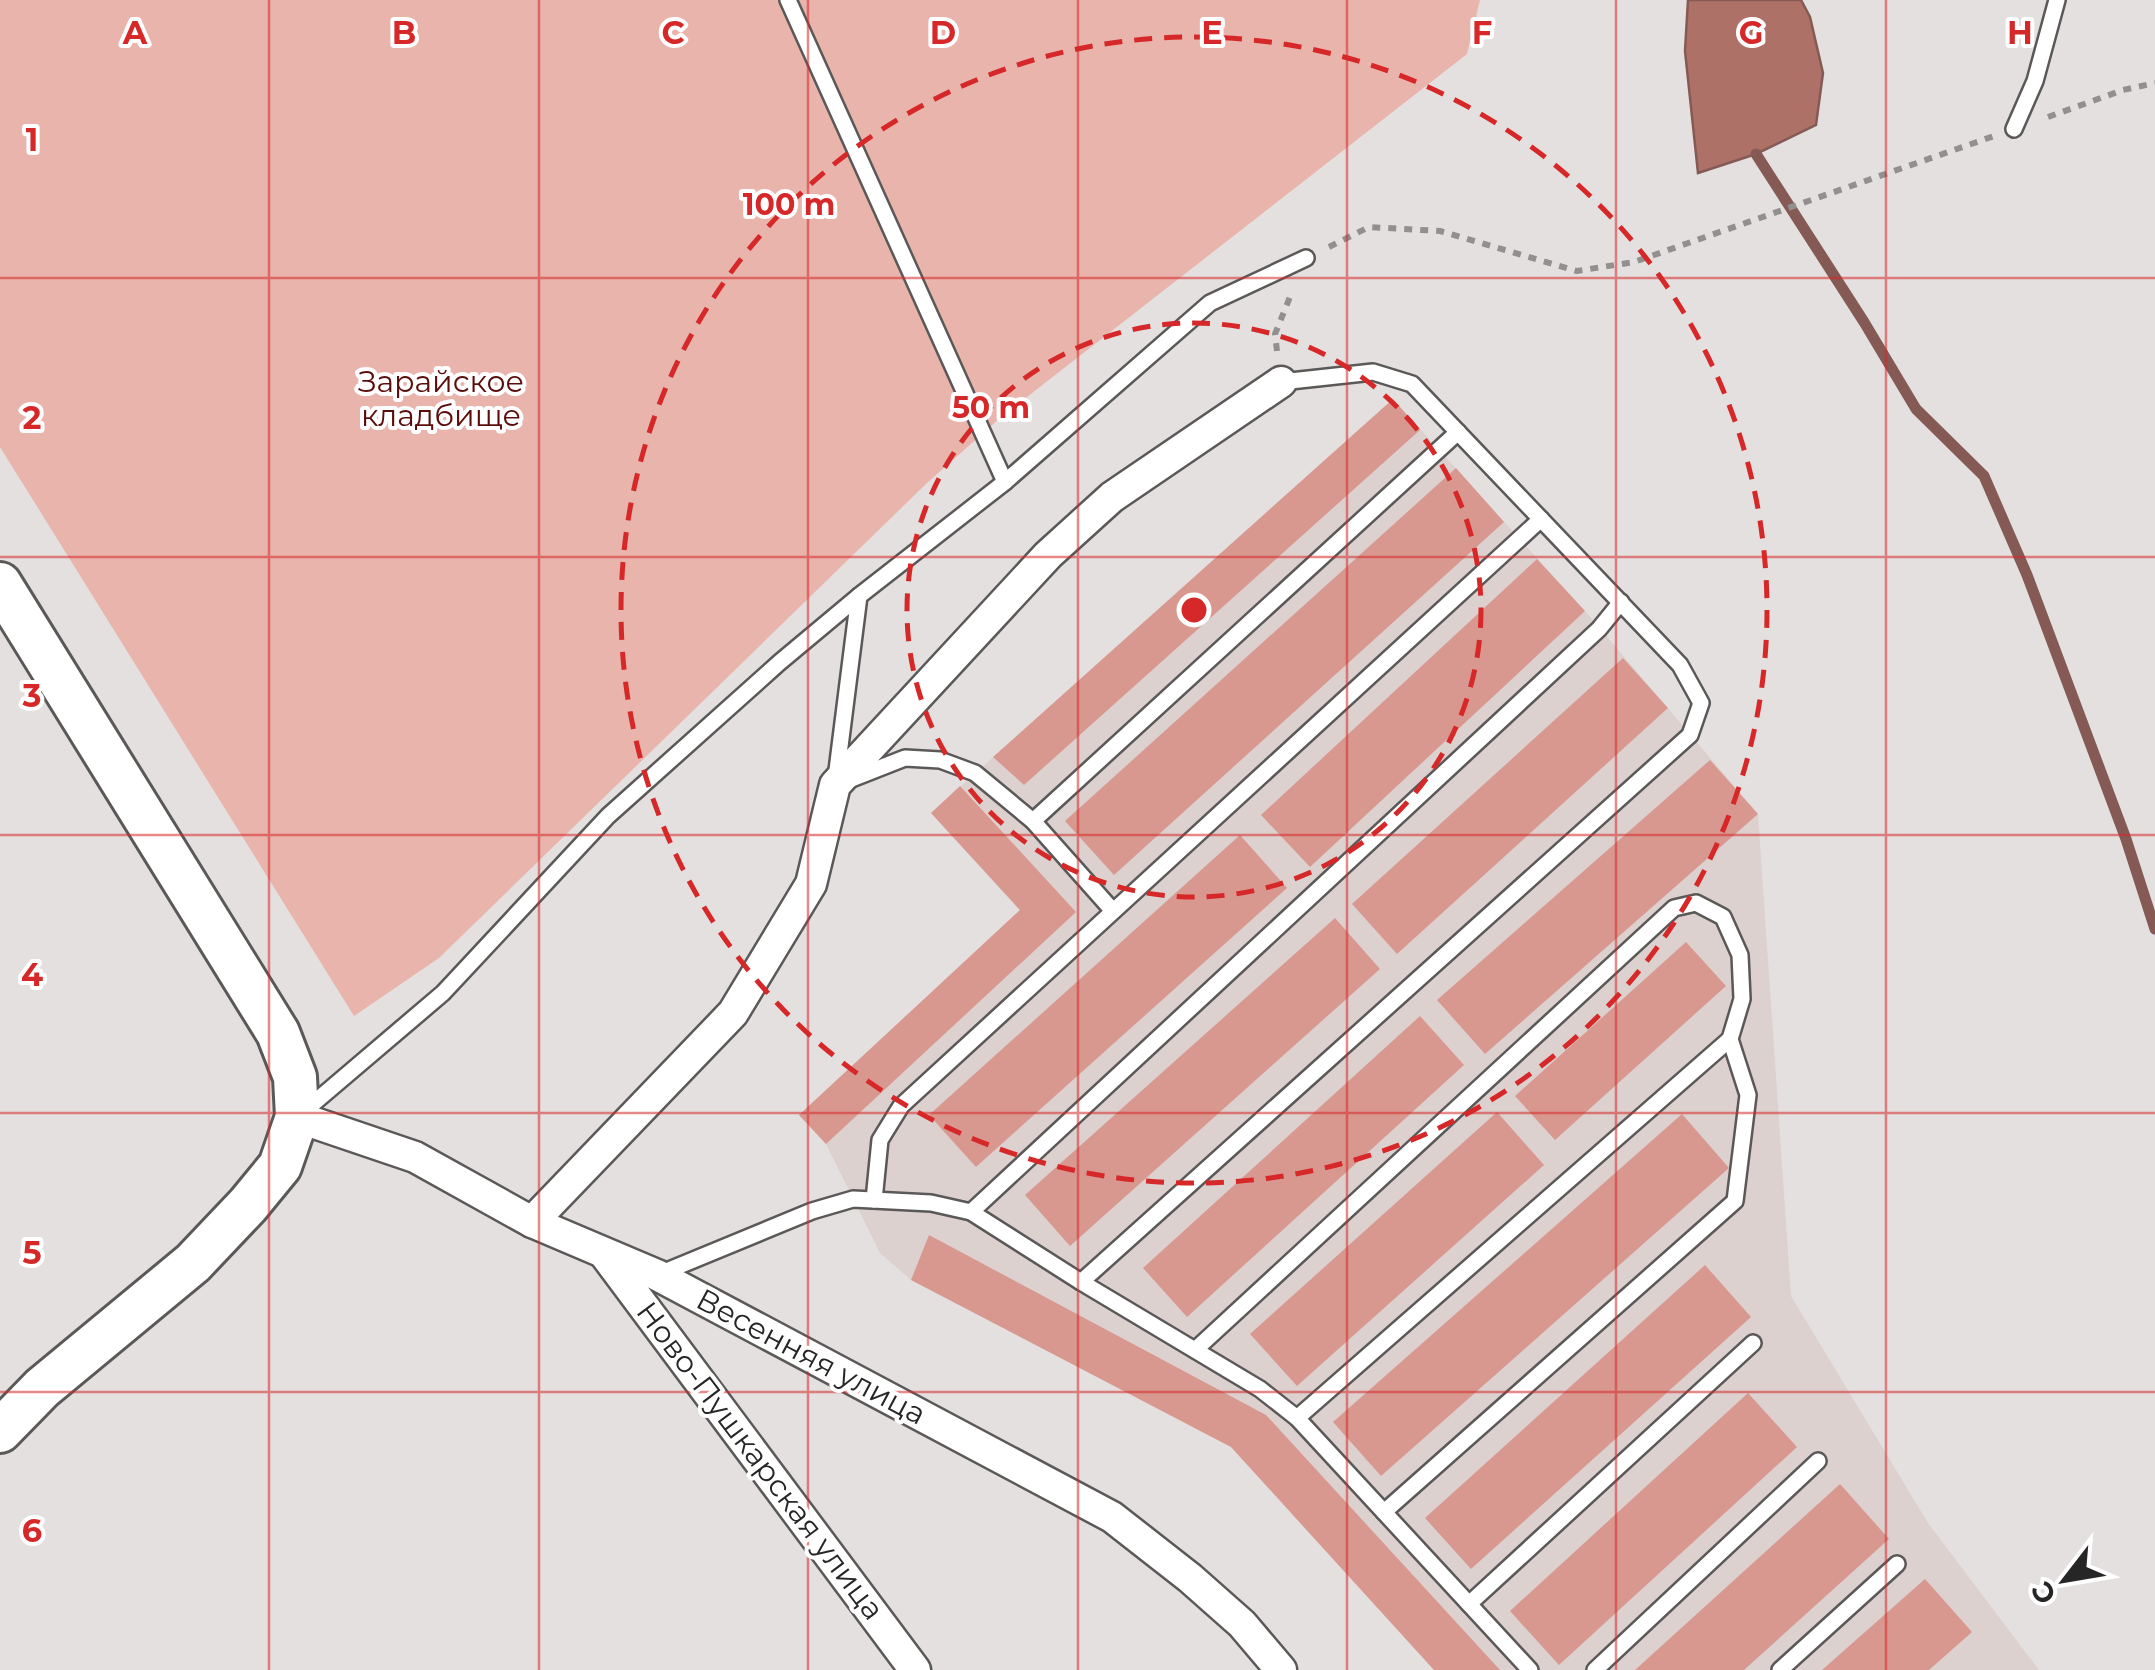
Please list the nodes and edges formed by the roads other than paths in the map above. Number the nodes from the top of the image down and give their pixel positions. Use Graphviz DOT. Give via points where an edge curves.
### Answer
graph roads {
  1 [pos="788,0"];
  2 [pos="2057,0"];
  3 [pos="2014,129"];
  4 [pos="1306,258"];
  5 [pos="1281,382"];
  6 [pos="1458,432"];
  7 [pos="1005,482"];
  8 [pos="1541,519"];
  9 [pos="0,584"];
  10 [pos="859,596"];
  11 [pos="1621,602"];
  12 [pos="835,785"];
  13 [pos="1033,821"];
  14 [pos="1113,911"];
  15 [pos="1730,1039"];
  16 [pos="297,1117"];
  17 [pos="874,1200"];
  18 [pos="971,1212"];
  19 [pos="532,1222"];
  20 [pos="604,1252"];
  21 [pos="658,1275"];
  22 [pos="1081,1282"];
  23 [pos="1753,1343"];
  24 [pos="1195,1350"];
  25 [pos="1297,1418"];
  26 [pos="0,1431"];
  27 [pos="1818,1461"];
  28 [pos="1384,1512"];
  29 [pos="1897,1564"];
  30 [pos="1469,1604"];
  31 [pos="915,1670"];
  32 [pos="1280,1670"];
  33 [pos="1530,1670"];
  34 [pos="1595,1670"];
  35 [pos="1780,1670"];
  1 -- 7 [label="lane"];
  2 -- 3 [label="lane"];
  4 -- 7 [label="lane" via="1210,303"];
  5 -- 6 [label="lane" via="1373,372 1412,384"];
  5 -- 12 [label="street" via="1112,497 1048,555"];
  6 -- 8 [label="lane"];
  6 -- 13 [label="lane"];
  7 -- 10 [label="lane"];
  8 -- 11 [label="lane"];
  8 -- 14 [label="lane"];
  9 -- 16 [label="street" via="278,1032 295,1077"];
  10 -- 12 [label="lane"];
  10 -- 16 [label="lane" via="608,816 443,993"];
  11 -- 18 [label="lane" via="1599,630"];
  11 -- 22 [label="lane" via="1680,665 1701,703 1690,735"];
  12 -- 13 [label="lane" via="906,758 940,760 975,773"];
  12 -- 19 [label="street" via="811,884 733,1014"];
  13 -- 14 [label="lane"];
  14 -- 17 [label="lane" via="901,1106 880,1140"];
  15 -- 24 [label="lane" via="1742,999 1740,954 1723,917 1696,903 1674,908"];
  15 -- 25 [label="lane"];
  15 -- 28 [label="lane" via="1748,1095 1735,1201"];
  16 -- 19 [label="street, Весенняя улица" via="415,1157"];
  16 -- 26 [label="street" via="280,1166 248,1205 193,1263"];
  17 -- 18 [label="lane"];
  17 -- 21 [label="lane" via="812,1211"];
  18 -- 22 [label="lane"];
  19 -- 20 [label="street, Весенняя улица"];
  20 -- 21 [label="street, Весенняя улица"];
  20 -- 31 [label="street, Ново-Пушкарская улица"];
  21 -- 32 [label="street, Весенняя улица" via="1112,1517 1242,1624"];
  22 -- 24 [label="lane"];
  23 -- 30 [label="lane"];
  24 -- 25 [label="lane"];
  25 -- 28 [label="lane"];
  27 -- 34 [label="lane"];
  28 -- 30 [label="lane"];
  29 -- 35 [label="lane"];
  30 -- 33 [label="lane"];
}
